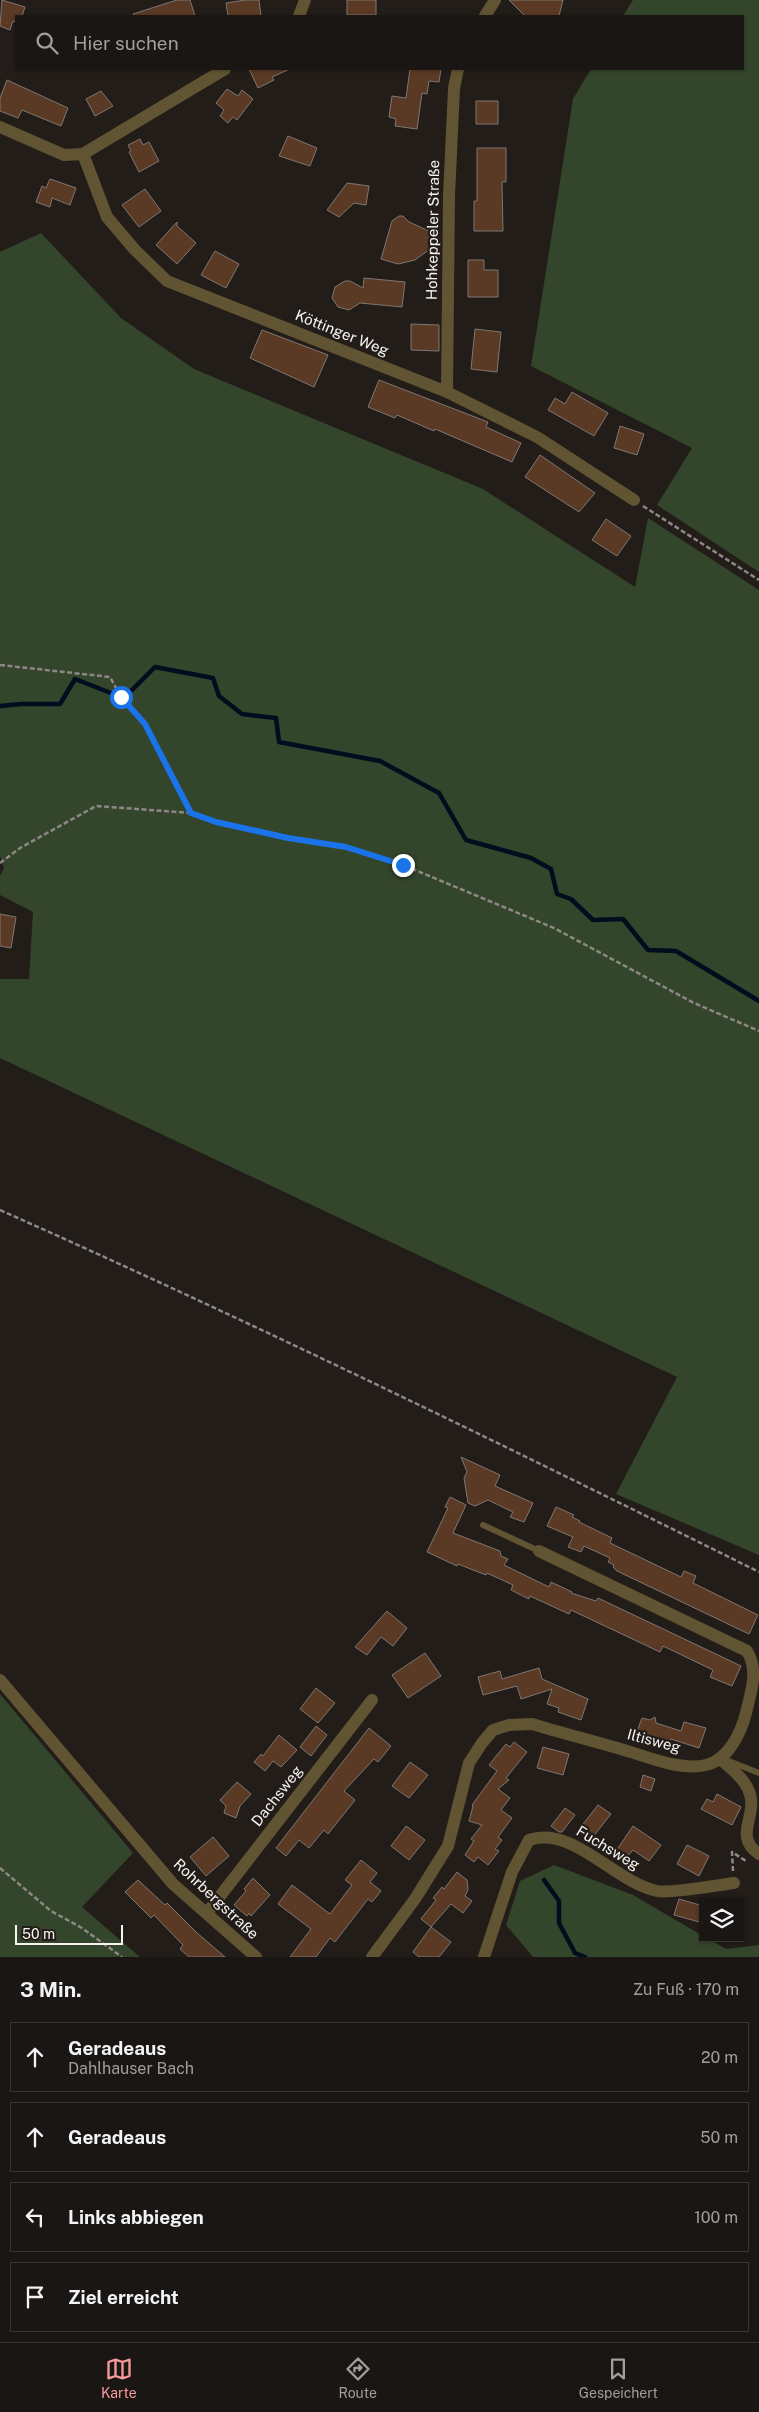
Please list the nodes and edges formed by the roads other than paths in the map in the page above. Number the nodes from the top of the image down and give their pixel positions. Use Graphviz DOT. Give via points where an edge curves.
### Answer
graph roads {
  1 [pos="305,0"];
  2 [pos="496,0"];
  3 [pos="300,15"];
  4 [pos="486,15"];
  5 [pos="223,70"];
  6 [pos="458,70"];
  7 [pos="0,127"];
  8 [pos="83,154"];
  9 [pos="447,392"];
  10 [pos="634,500"];
  11 [pos="483,1525"];
  12 [pos="539,1551"];
  13 [pos="0,1680"];
  14 [pos="372,1700"];
  15 [pos="720,1759"];
  16 [pos="759,1773"];
  17 [pos="754,1858"];
  18 [pos="734,1883"];
  19 [pos="207,1912"];
  20 [pos="256,1957"];
  21 [pos="372,1957"];
  22 [pos="484,1957"];
  1 -- 3 [label="street"];
  2 -- 4 [label="street"];
  5 -- 8 [label="street"];
  6 -- 9 [label="street, Hohkeppeler Straße" via="454,88 449,196"];
  7 -- 8 [label="street" via="64,155"];
  8 -- 9 [label="street, Köttinger Weg" via="107,217 167,281"];
  9 -- 10 [label="street, Köttinger Weg" via="537,437"];
  11 -- 12 [label="lane"];
  12 -- 15 [label="street" via="747,1651 754,1661 755,1676 736,1740"];
  13 -- 19 [label="street, Rohrbergstraße" via="173,1884"];
  14 -- 19 [label="street, Dachsweg"];
  15 -- 16 [label="lane"];
  15 -- 17 [label="street" via="746,1786 751,1798 746,1832"];
  15 -- 21 [label="street, Iltisweg" via="706,1765 679,1766 532,1724 509,1725 493,1730 469,1763 448,1846 415,1899"];
  18 -- 22 [label="street, Fuchsweg" via="659,1892 637,1885 560,1838 541,1836 529,1840 512,1872"];
  19 -- 20 [label="street, Rohrbergstraße"];
}
